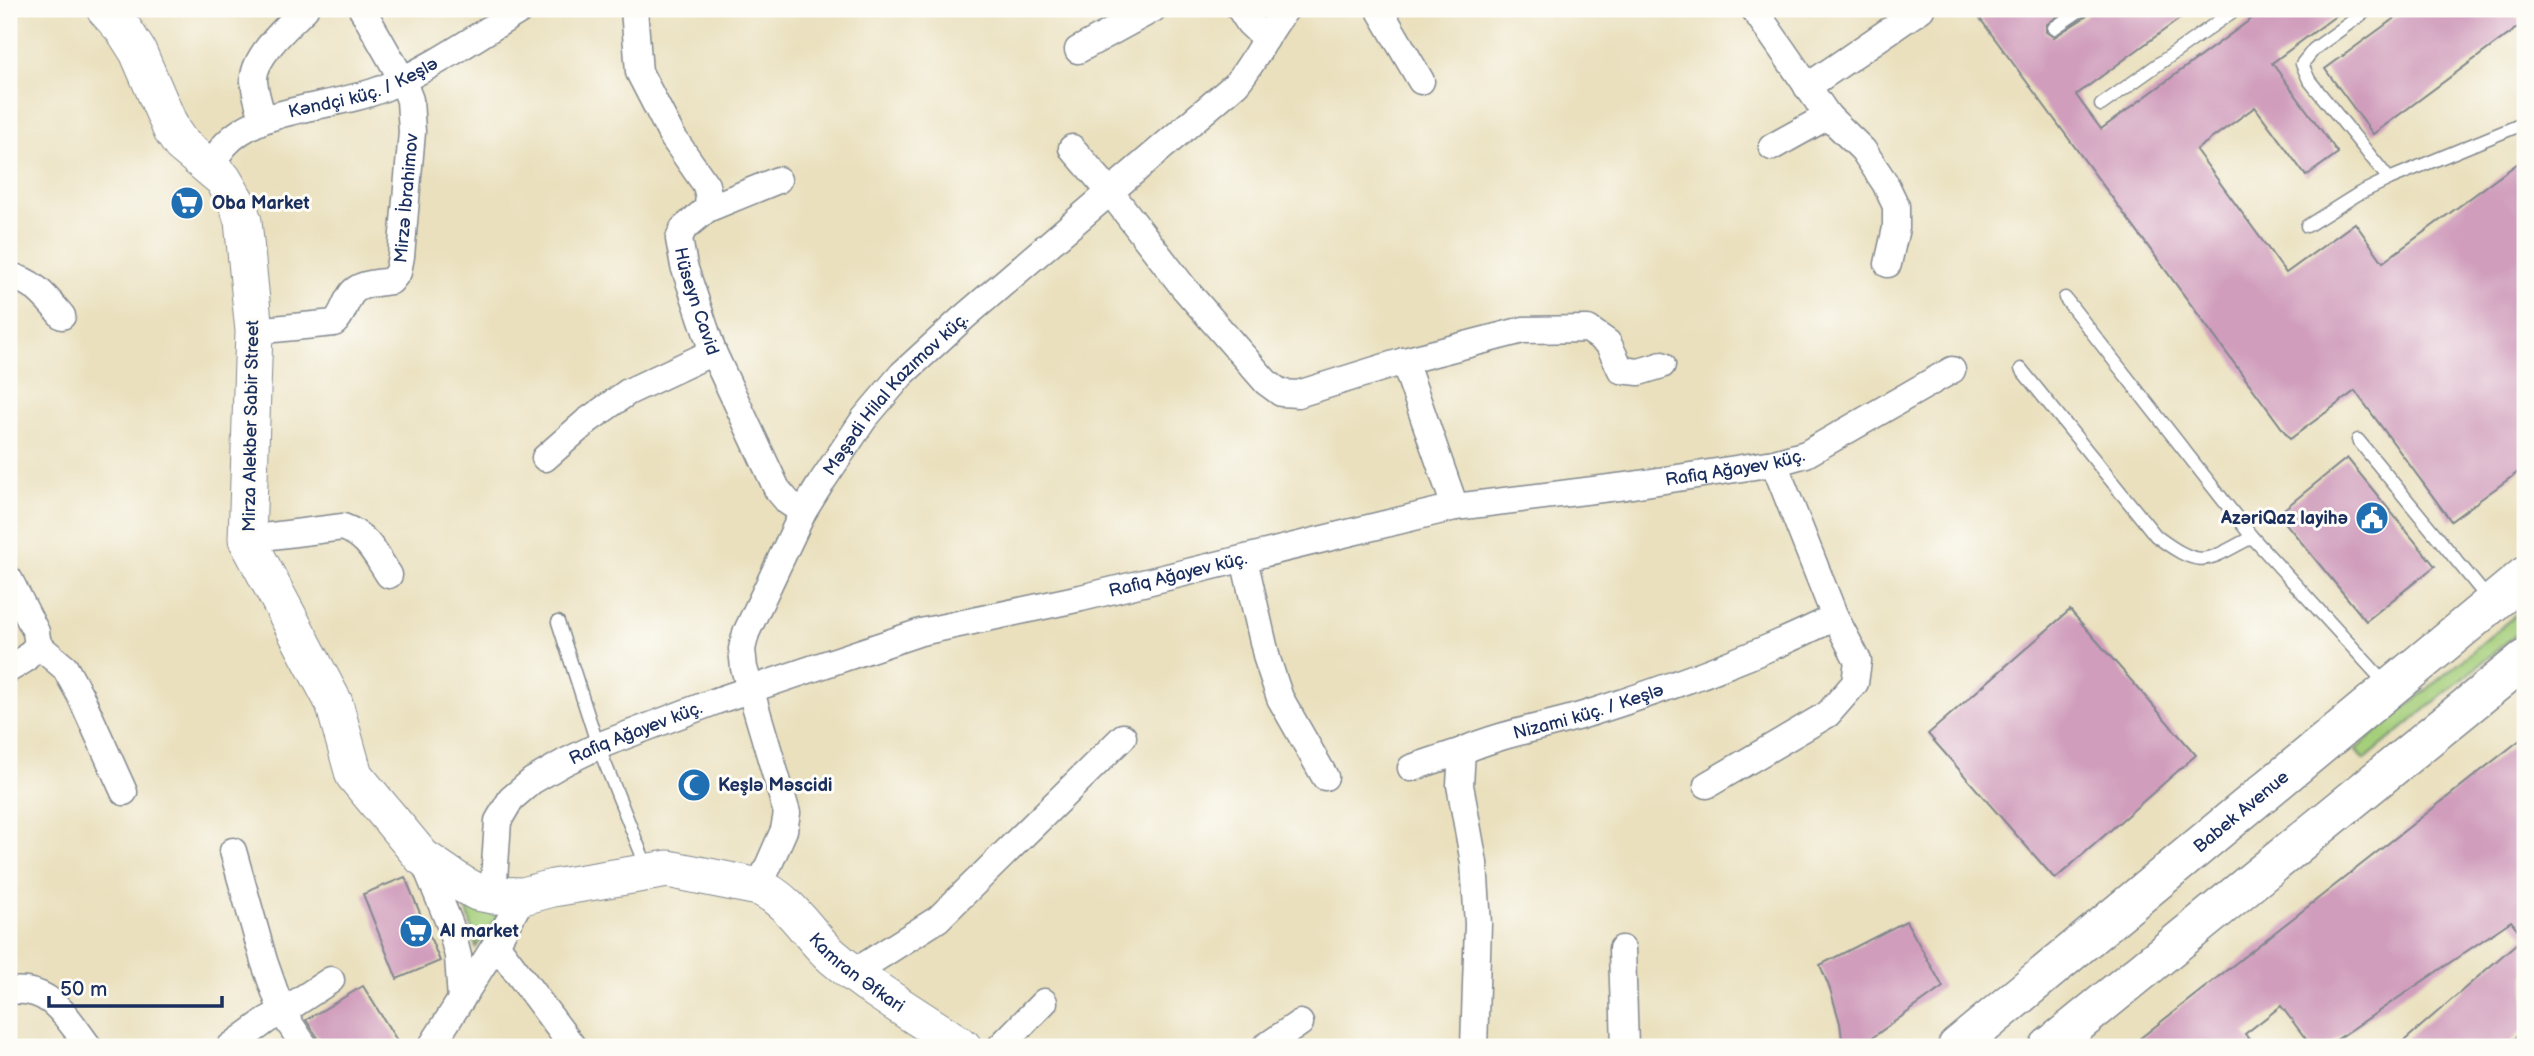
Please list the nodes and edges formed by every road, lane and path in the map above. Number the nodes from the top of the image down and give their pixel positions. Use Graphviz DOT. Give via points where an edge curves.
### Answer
graph roads {
  1 [pos="105,9"];
  2 [pos="305,9"];
  3 [pos="362,9"];
  4 [pos="522,9"];
  5 [pos="634,9"];
  6 [pos="1153,9"];
  7 [pos="1240,9"];
  8 [pos="1286,9"];
  9 [pos="1379,9"];
  10 [pos="1754,9"];
  11 [pos="1922,9"];
  12 [pos="2082,9"];
  13 [pos="2236,9"];
  14 [pos="2369,9"];
  15 [pos="2054,28"];
  16 [pos="1266,39"];
  17 [pos="1078,50"];
  18 [pos="402,79"];
  19 [pos="1421,81"];
  20 [pos="1807,87"];
  21 [pos="2101,105"];
  22 [pos="1828,116"];
  23 [pos="263,120"];
  24 [pos="2525,123"];
  25 [pos="1772,147"];
  26 [pos="1072,148"];
  27 [pos="210,167"];
  28 [pos="2389,178"];
  29 [pos="778,180"];
  30 [pos="1111,193"];
  31 [pos="707,209"];
  32 [pos="2307,226"];
  33 [pos="1888,264"];
  34 [pos="9,276"];
  35 [pos="2064,298"];
  36 [pos="62,316"];
  37 [pos="254,331"];
  38 [pos="713,352"];
  39 [pos="1404,361"];
  40 [pos="1662,365"];
  41 [pos="2021,369"];
  42 [pos="1952,370"];
  43 [pos="2358,440"];
  44 [pos="545,458"];
  45 [pos="1774,463"];
  46 [pos="1455,507"];
  47 [pos="803,512"];
  48 [pos="2252,537"];
  49 [pos="247,538"];
  50 [pos="1244,559"];
  51 [pos="389,575"];
  52 [pos="2525,576"];
  53 [pos="9,579"];
  54 [pos="2492,604"];
  55 [pos="1835,617"];
  56 [pos="558,622"];
  57 [pos="2525,640"];
  58 [pos="38,645"];
  59 [pos="2525,659"];
  60 [pos="9,669"];
  61 [pos="750,690"];
  62 [pos="2391,690"];
  63 [pos="1123,737"];
  64 [pos="2429,737"];
  65 [pos="598,746"];
  66 [pos="1462,751"];
  67 [pos="1410,768"];
  68 [pos="1325,777"];
  69 [pos="1707,785"];
  70 [pos="124,792"];
  71 [pos="233,851"];
  72 [pos="422,857"];
  73 [pos="648,871"];
  74 [pos="759,887"];
  75 [pos="508,896"];
  76 [pos="496,944"];
  77 [pos="1622,949"];
  78 [pos="853,974"];
  79 [pos="331,980"];
  80 [pos="9,991"];
  81 [pos="461,1000"];
  82 [pos="1044,1002"];
  83 [pos="282,1012"];
  84 [pos="1300,1023"];
  85 [pos="89,1047"];
  86 [pos="230,1047"];
  87 [pos="305,1047"];
  88 [pos="431,1047"];
  89 [pos="573,1047"];
  90 [pos="963,1047"];
  91 [pos="1000,1047"];
  92 [pos="1265,1047"];
  93 [pos="1474,1047"];
  94 [pos="1625,1047"];
  95 [pos="1957,1047"];
  96 [pos="2049,1047"];
  1 -- 27 [label="street, Mirza Alekber Sabir Street" via="138,52 180,144"];
  2 -- 23 [label="street" via="257,65 253,79"];
  3 -- 18 [label="street, Mirzə İbrahimov"];
  4 -- 18 [label="street, Kəndçi küç. / Keşlə"];
  5 -- 31 [label="street" via="639,72 671,136 706,185"];
  6 -- 17 [label="street"];
  7 -- 16 [label="street"];
  8 -- 16 [label="street, Məşədi Hilal Kazımov küç."];
  9 -- 19 [label="street"];
  10 -- 20 [label="street"];
  11 -- 20 [label="street"];
  12 -- 15 [label="lane"];
  13 -- 21 [label="lane"];
  14 -- 28 [label="lane" via="2314,49 2302,64 2309,80"];
  16 -- 30 [label="street, Məşədi Hilal Kazımov küç." via="1236,84"];
  18 -- 23 [label="street, Kəndçi küç. / Keşlə" via="360,97"];
  18 -- 37 [label="street, Mirzə İbrahimov" via="410,100 412,132 398,272 391,281 352,292 334,323"];
  20 -- 22 [label="street"];
  22 -- 25 [label="street"];
  22 -- 33 [label="street" via="1863,150 1896,206"];
  23 -- 27 [label="street, Kəndçi küç. / Keşlə" via="225,145"];
  24 -- 28 [label="lane"];
  26 -- 30 [label="street"];
  27 -- 37 [label="street, Mirza Alekber Sabir Street" via="223,180 243,220"];
  28 -- 32 [label="lane"];
  29 -- 31 [label="street"];
  30 -- 39 [label="street" via="1184,288 1266,382 1281,393 1298,394"];
  30 -- 47 [label="street, Məşədi Hilal Kazımov küç." via="902,374 864,419"];
  31 -- 38 [label="street, Hüseyn Cavid" via="683,229 679,239"];
  34 -- 36 [label="street" via="36,286"];
  35 -- 48 [label="lane"];
  37 -- 49 [label="street, Mirza Alekber Sabir Street"];
  38 -- 44 [label="street" via="628,392"];
  38 -- 47 [label="street, Hüseyn Cavid" via="776,489"];
  39 -- 40 [label="street" via="1523,330 1569,328 1588,329 1608,344 1621,370 1639,372"];
  39 -- 46 [label="street"];
  41 -- 48 [label="lane" via="2156,536 2182,555 2208,560"];
  42 -- 45 [label="street, Rafiq Ağayev küç." via="1806,454"];
  43 -- 54 [label="lane"];
  45 -- 46 [label="street, Rafiq Ağayev küç."];
  45 -- 55 [label="street"];
  46 -- 50 [label="street, Rafiq Ağayev küç."];
  47 -- 61 [label="street, Məşədi Hilal Kazımov küç." via="746,633 742,649"];
  48 -- 62 [label="lane"];
  49 -- 51 [label="street" via="343,527 370,545"];
  49 -- 72 [label="street, Mirza Alekber Sabir Street" via="334,703 354,775"];
  50 -- 61 [label="street, Rafiq Ağayev küç." via="921,632"];
  50 -- 68 [label="street" via="1266,659 1280,698"];
  52 -- 54 [label="main road, Babek Avenue"];
  53 -- 58 [label="street"];
  54 -- 62 [label="main road, Babek Avenue"];
  55 -- 66 [label="street, Nizami küç. / Keşlə" via="1714,670"];
  55 -- 69 [label="street" via="1858,661 1855,683 1828,714"];
  56 -- 65 [label="lane"];
  57 -- 64 [label="main road" via="2485,673"];
  58 -- 60 [label="street"];
  58 -- 70 [label="street" via="65,668"];
  59 -- 64 [label="main road"];
  61 -- 65 [label="street, Rafiq Ağayev küç."];
  61 -- 74 [label="street, Məşədi Hilal Kazımov küç." via="787,813 784,831"];
  62 -- 95 [label="main road, Babek Avenue"];
  63 -- 78 [label="street" via="938,919"];
  64 -- 96 [label="main road"];
  65 -- 73 [label="lane"];
  65 -- 75 [label="street, Rafiq Ağayev küç." via="532,781 511,799 498,821"];
  66 -- 67 [label="street, Nizami küç. / Keşlə"];
  66 -- 93 [label="street" via="1460,785 1474,863 1478,924"];
  71 -- 83 [label="street"];
  72 -- 75 [label="street, Mirza Alekber Sabir Street" via="477,892"];
  72 -- 81 [label="street" via="450,925"];
  73 -- 74 [label="street" via="668,869"];
  73 -- 75 [label="street"];
  74 -- 78 [label="street, Kamran Əfkari" via="776,895"];
  75 -- 76 [label="street"];
  76 -- 81 [label="street"];
  76 -- 89 [label="street"];
  77 -- 94 [label="street"];
  78 -- 90 [label="street, Kamran Əfkari"];
  79 -- 83 [label="street"];
  80 -- 85 [label="street" via="24,989 56,1003"];
  81 -- 88 [label="street"];
  82 -- 91 [label="street"];
  83 -- 86 [label="street"];
  83 -- 87 [label="street"];
  84 -- 92 [label="street"];
}
